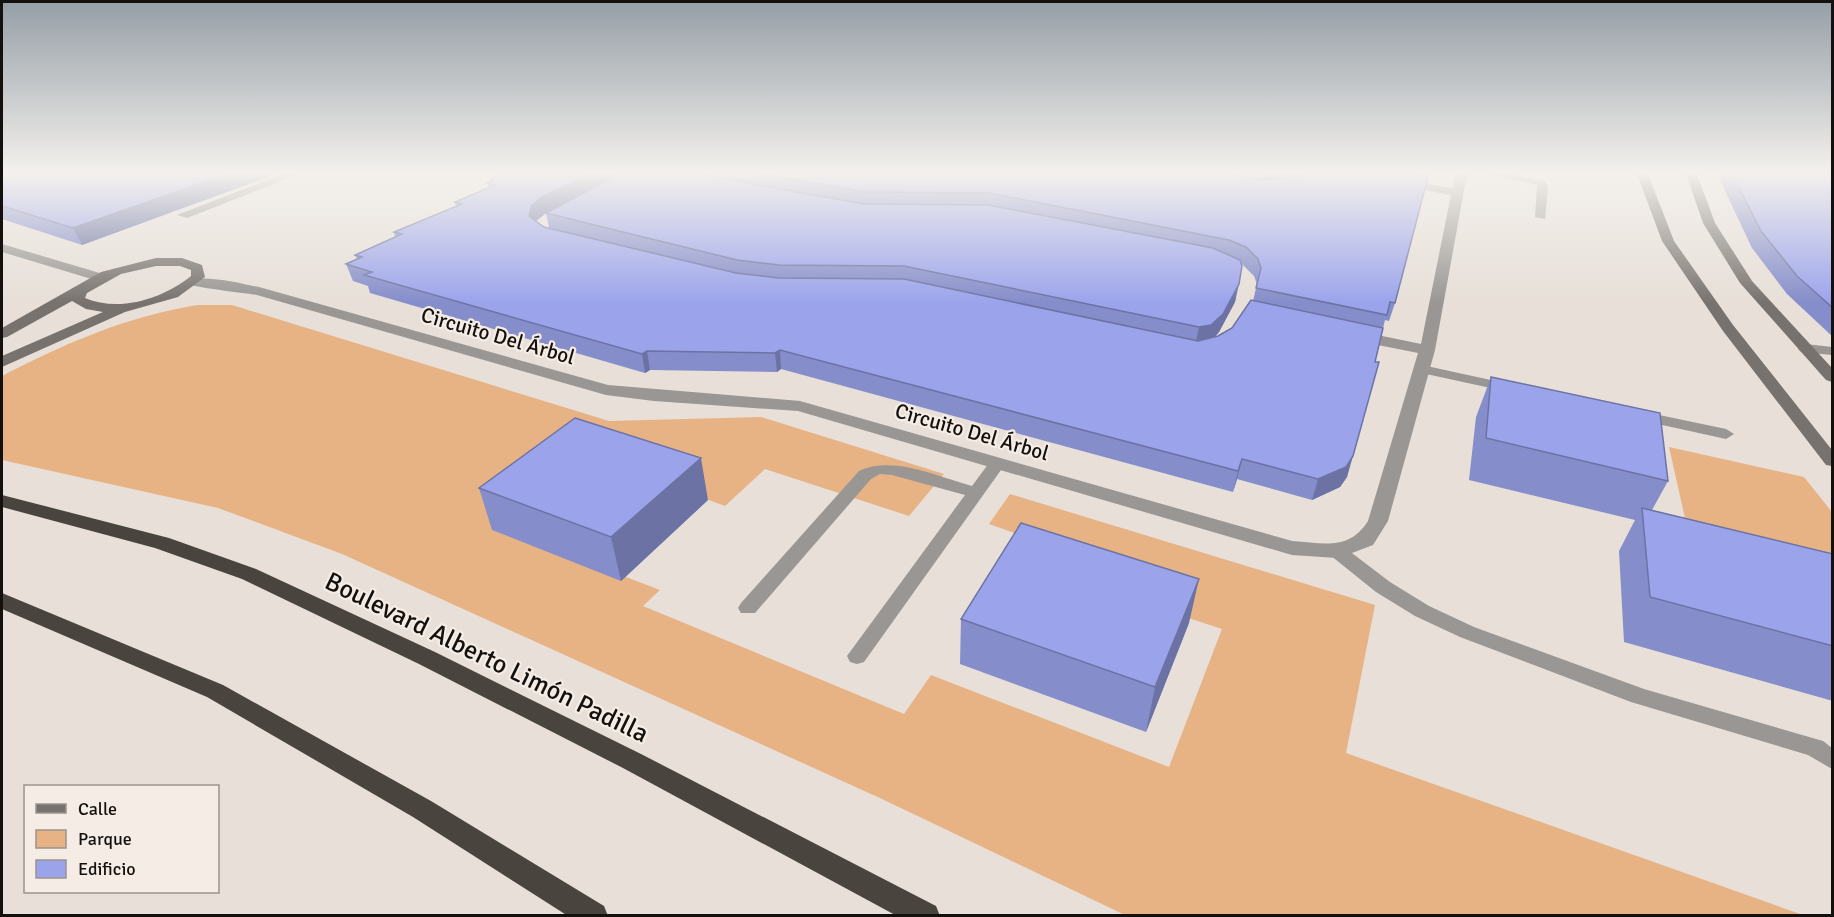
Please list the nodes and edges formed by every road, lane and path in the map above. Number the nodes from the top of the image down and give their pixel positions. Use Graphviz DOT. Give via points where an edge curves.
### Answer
graph roads {
  1 [pos="1452,217"];
  2 [pos="1659,217"];
  3 [pos="1707,217"];
  4 [pos="5,251"];
  5 [pos="98,278"];
  6 [pos="192,283"];
  7 [pos="80,291"];
  8 [pos="132,306"];
  9 [pos="1345,333"];
  10 [pos="2,334"];
  11 [pos="1806,349"];
  12 [pos="1427,351"];
  13 [pos="1833,351"];
  14 [pos="2,362"];
  15 [pos="1422,369"];
  16 [pos="1833,377"];
  17 [pos="1520,390"];
  18 [pos="1623,412"];
  19 [pos="1726,434"];
  20 [pos="1833,461"];
  21 [pos="998,463"];
  22 [pos="977,493"];
  23 [pos="2,501"];
  24 [pos="1337,551"];
  25 [pos="2,601"];
  26 [pos="748,608"];
  27 [pos="856,656"];
  28 [pos="1833,759"];
  29 [pos="594,915"];
  30 [pos="926,915"];
  1 -- 12 [label="street, Circuito Del Árbol"];
  2 -- 20 [label="main road" via="1668,241 1757,366"];
  3 -- 11 [label="main road" via="1747,283"];
  4 -- 5 [label="street"];
  5 -- 6 [label="main road" via="126,268 170,261 197,268 198,277"];
  5 -- 7 [label="main road"];
  6 -- 8 [label="main road" via="167,297"];
  6 -- 21 [label="street, Circuito Del Árbol" via="259,291 606,390 635,395 764,400 800,406"];
  7 -- 8 [label="main road" via="78,300 88,306"];
  7 -- 10 [label="main road"];
  8 -- 14 [label="main road"];
  9 -- 12 [label="street"];
  11 -- 13 [label="street"];
  11 -- 16 [label="main road"];
  12 -- 15 [label="street, Circuito Del Árbol"];
  15 -- 17 [label="lane"];
  15 -- 24 [label="street, Circuito Del Árbol" via="1378,521 1366,540"];
  18 -- 19 [label="lane"];
  21 -- 22 [label="lane"];
  21 -- 24 [label="street, Circuito Del Árbol" via="1292,548"];
  22 -- 26 [label="lane" via="877,469 865,476"];
  22 -- 27 [label="lane"];
  23 -- 30 [label="highway, Boulevard Alberto Limón Padilla" via="162,543 249,574 427,658"];
  24 -- 28 [label="lane" via="1383,587 1467,632 1639,696 1815,748"];
  25 -- 29 [label="highway" via="215,691 422,809"];
}
